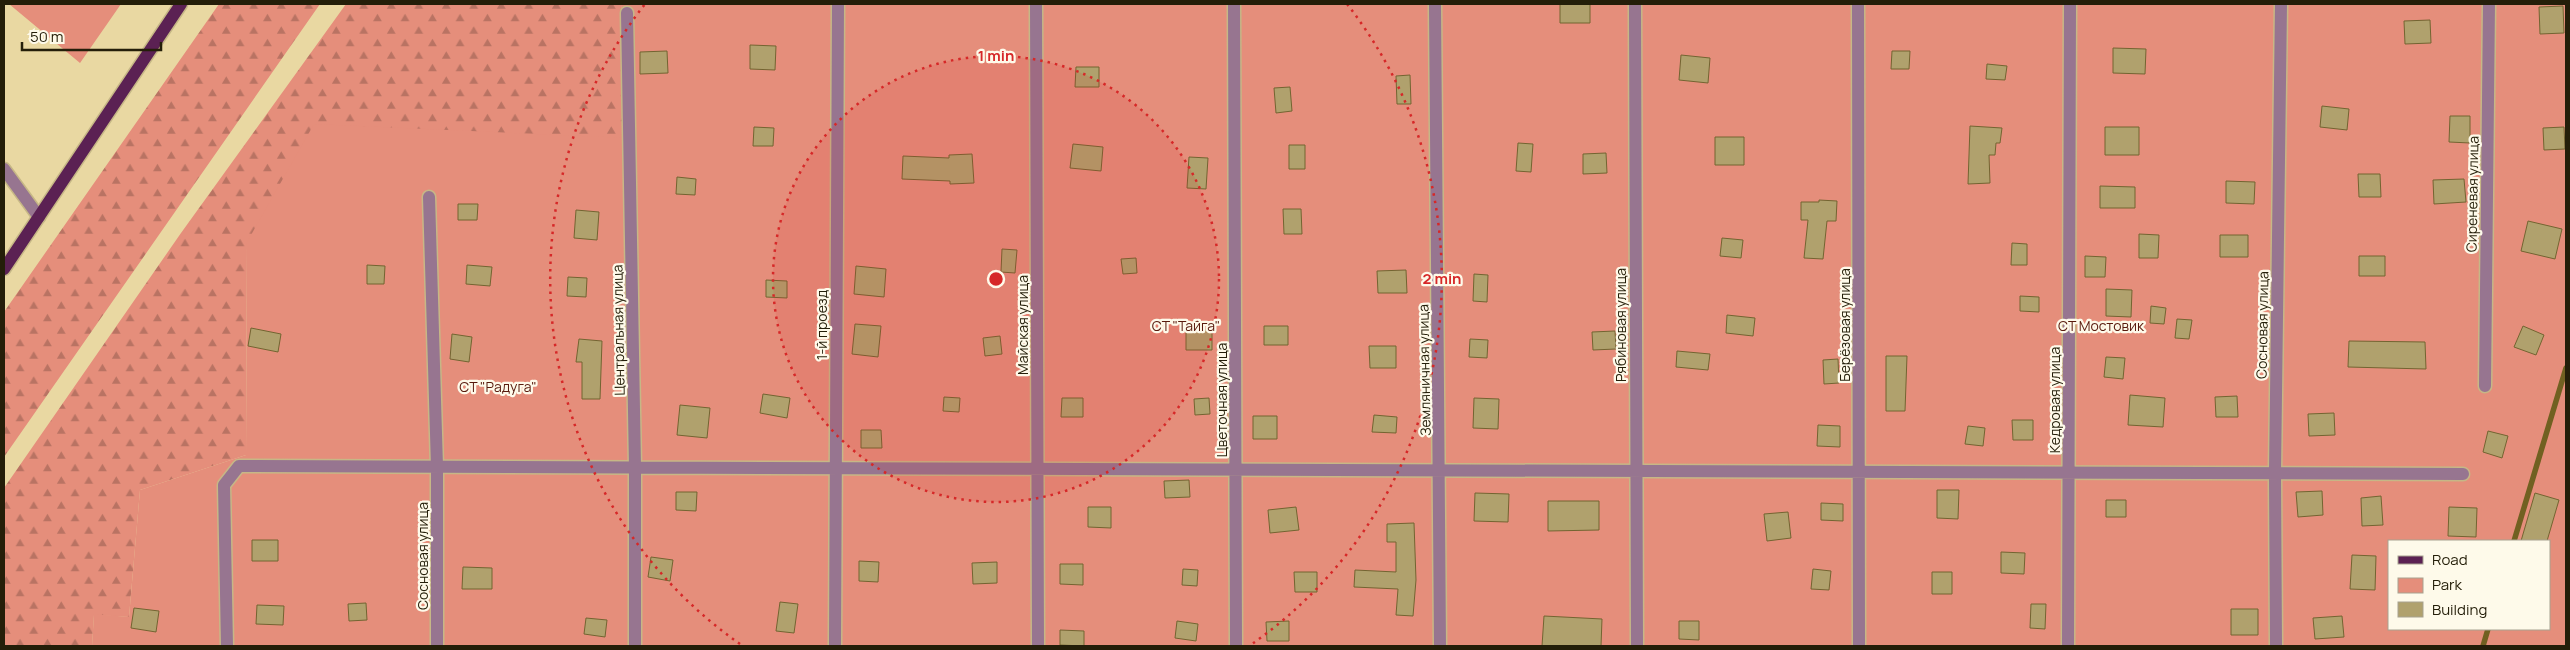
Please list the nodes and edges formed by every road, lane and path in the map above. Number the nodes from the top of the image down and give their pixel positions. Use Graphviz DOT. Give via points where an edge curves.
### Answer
graph roads {
  1 [pos="181,4"];
  2 [pos="838,4"];
  3 [pos="1036,4"];
  4 [pos="1234,4"];
  5 [pos="1435,4"];
  6 [pos="1635,4"];
  7 [pos="1858,4"];
  8 [pos="2070,4"];
  9 [pos="2281,4"];
  10 [pos="2489,4"];
  11 [pos="627,13"];
  12 [pos="4,169"];
  13 [pos="429,198"];
  14 [pos="40,217"];
  15 [pos="4,269"];
  16 [pos="2485,386"];
  17 [pos="437,466"];
  18 [pos="635,467"];
  19 [pos="836,468"];
  20 [pos="1037,469"];
  21 [pos="1236,470"];
  22 [pos="1440,470"];
  23 [pos="1635,471"];
  24 [pos="1859,472"];
  25 [pos="2069,472"];
  26 [pos="2275,473"];
  27 [pos="2463,474"];
  28 [pos="227,646"];
  29 [pos="437,646"];
  30 [pos="634,646"];
  31 [pos="835,646"];
  32 [pos="1038,646"];
  33 [pos="1236,646"];
  34 [pos="1440,646"];
  35 [pos="1637,646"];
  36 [pos="1858,646"];
  37 [pos="2068,646"];
  38 [pos="2276,646"];
  1 -- 14 [label="main road"];
  2 -- 19 [label="street, 1-й проезд"];
  3 -- 20 [label="street, Майская улица"];
  4 -- 21 [label="street, Цветочная улица"];
  5 -- 22 [label="street, Земляничная улица"];
  6 -- 23 [label="street, Рябиновая улица"];
  7 -- 24 [label="street, Берёзовая улица"];
  8 -- 25 [label="street, Кедровая улица"];
  9 -- 26 [label="street, Сосновая улица"];
  10 -- 16 [label="street, Сиреневая улица"];
  11 -- 18 [label="street, Центральная улица"];
  12 -- 14 [label="street"];
  13 -- 17 [label="street, Сосновая улица"];
  14 -- 15 [label="main road"];
  17 -- 18 [label="street"];
  17 -- 28 [label="street" via="239,466 224,485"];
  17 -- 29 [label="street, Сосновая улица"];
  18 -- 19 [label="street"];
  18 -- 30 [label="street, Центральная улица"];
  19 -- 20 [label="street"];
  19 -- 31 [label="street, 1-й проезд"];
  20 -- 21 [label="street"];
  20 -- 32 [label="street, Майская улица"];
  21 -- 22 [label="street"];
  21 -- 33 [label="street, Цветочная улица"];
  22 -- 23 [label="street"];
  22 -- 34 [label="street, Земляничная улица"];
  23 -- 24 [label="street"];
  23 -- 35 [label="street, Рябиновая улица"];
  24 -- 25 [label="street"];
  24 -- 36 [label="street, Берёзовая улица"];
  25 -- 26 [label="street"];
  25 -- 37 [label="street, Кедровая улица"];
  26 -- 27 [label="street"];
  26 -- 38 [label="street, Сосновая улица"];
}
